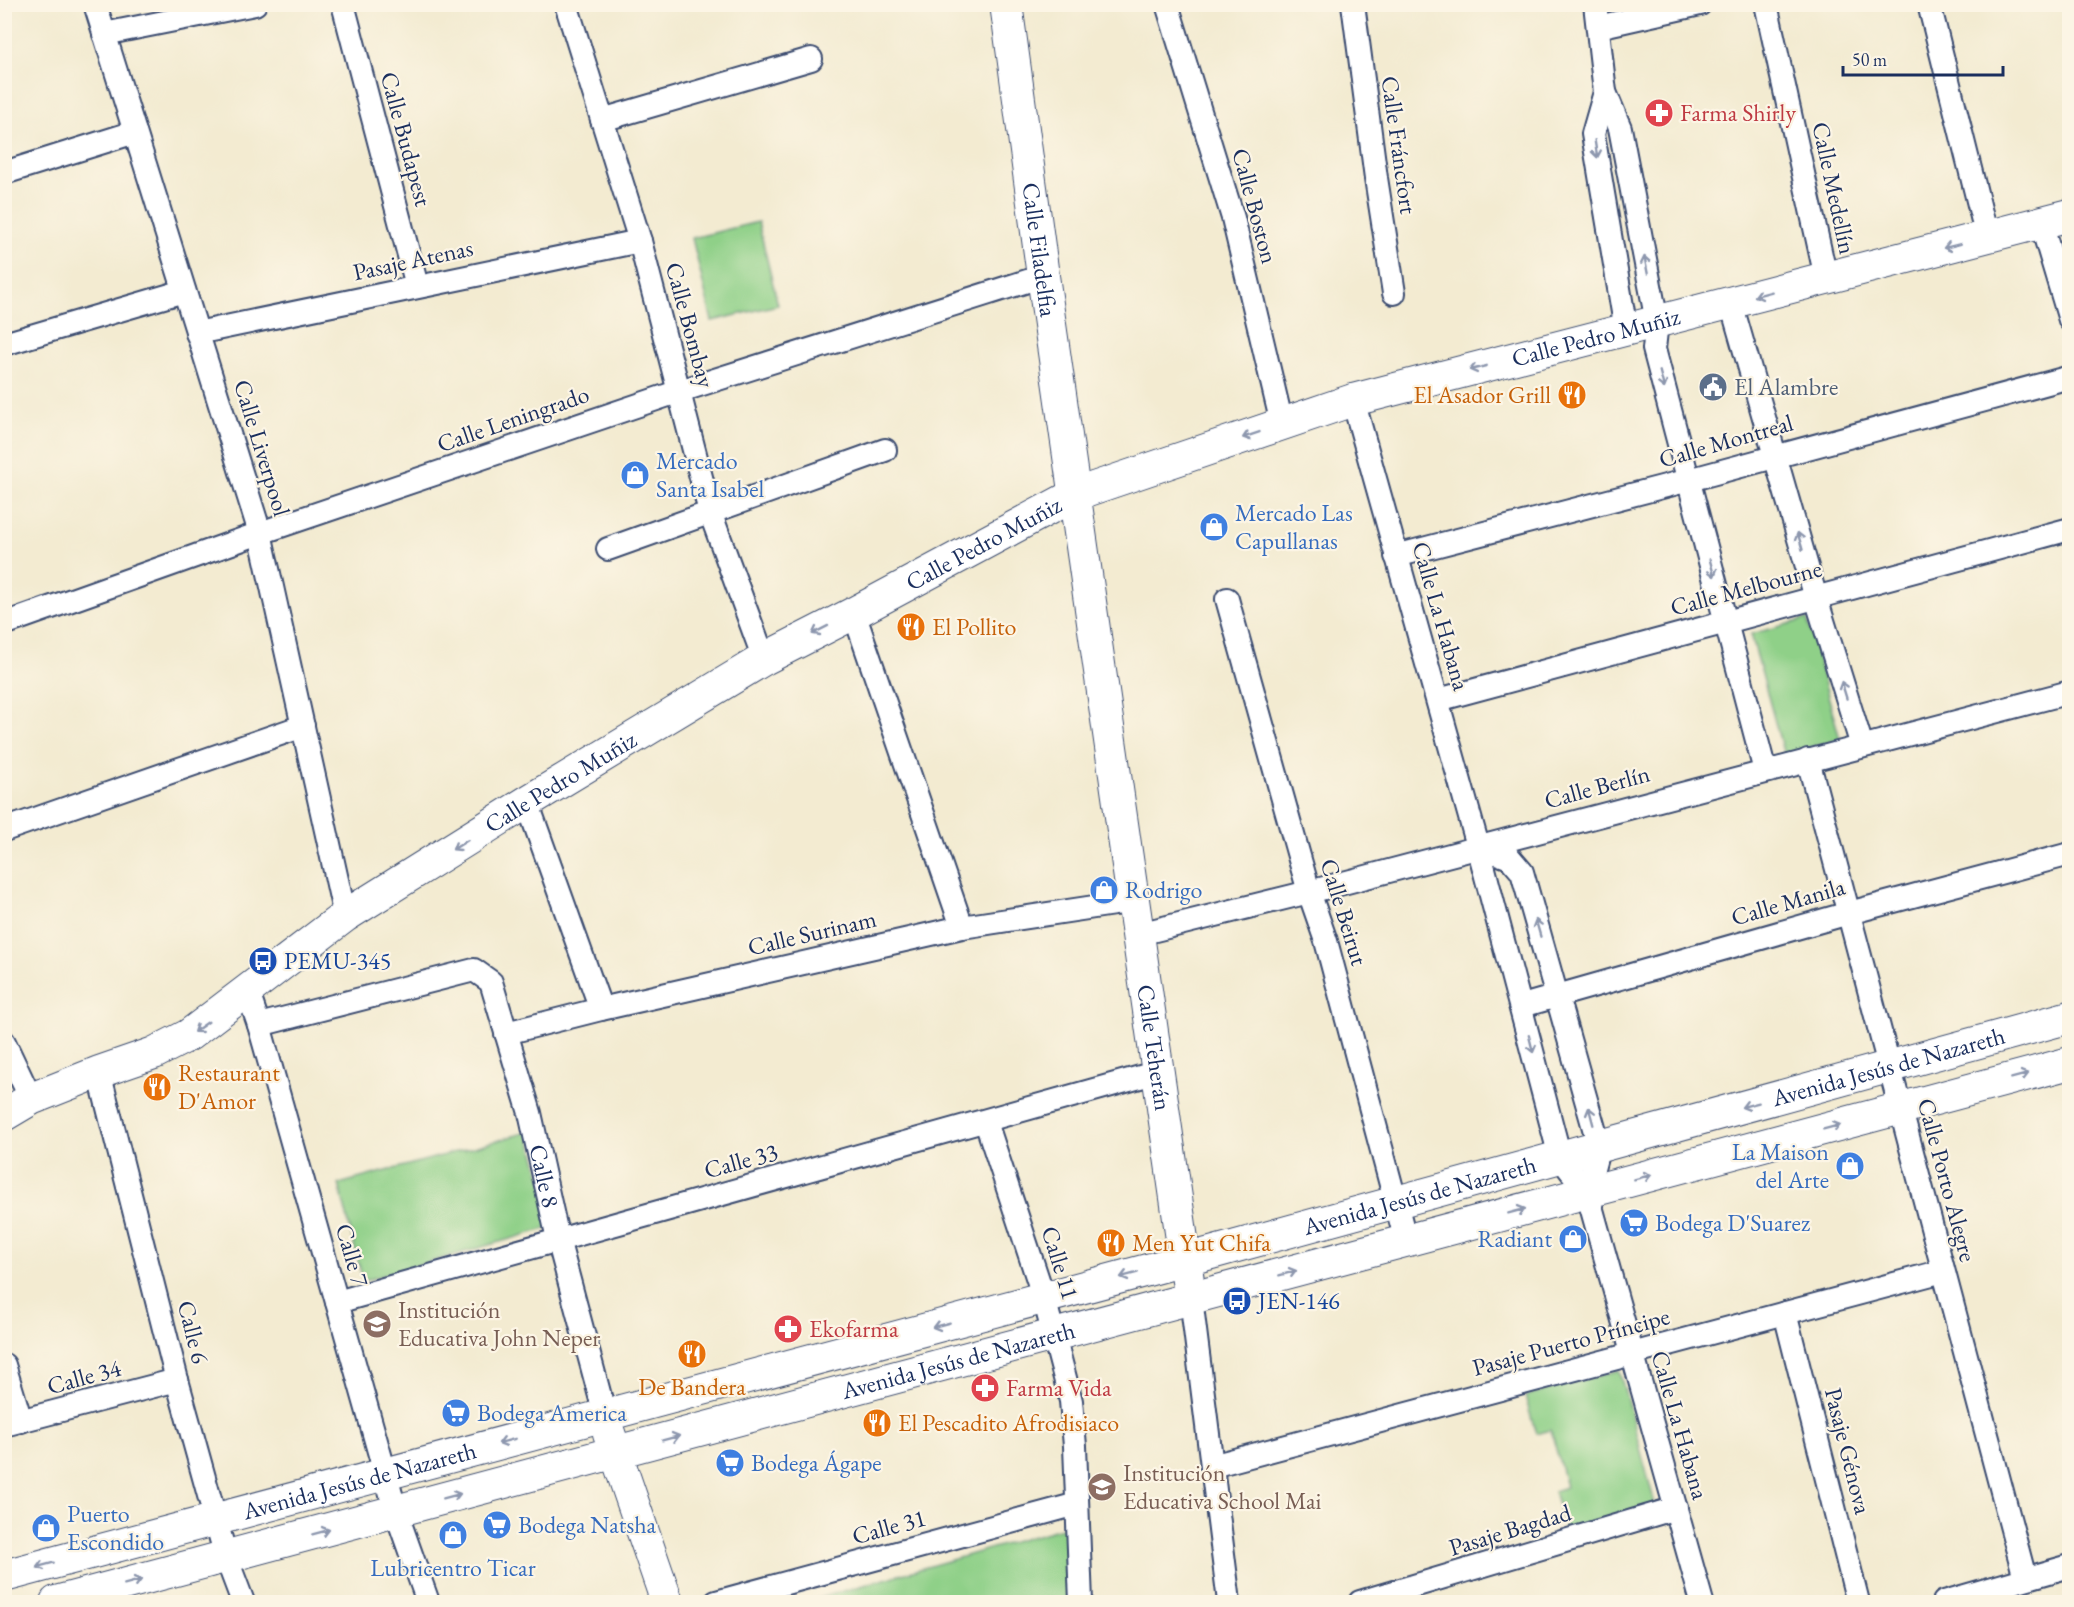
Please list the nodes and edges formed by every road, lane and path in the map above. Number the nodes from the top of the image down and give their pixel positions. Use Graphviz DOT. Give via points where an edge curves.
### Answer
graph roads {
  1 [pos="95,4"];
  2 [pos="255,4"];
  3 [pos="343,4"];
  4 [pos="566,4"];
  5 [pos="1006,4"];
  6 [pos="1167,4"];
  7 [pos="1353,4"];
  8 [pos="1595,4"];
  9 [pos="1700,4"];
  10 [pos="1766,4"];
  11 [pos="1929,4"];
  12 [pos="1598,27"];
  13 [pos="104,34"];
  14 [pos="811,59"];
  15 [pos="1605,92"];
  16 [pos="602,120"];
  17 [pos="135,132"];
  18 [pos="4,173"];
  19 [pos="2055,219"];
  20 [pos="1987,237"];
  21 [pos="640,241"];
  22 [pos="1043,276"];
  23 [pos="1826,278"];
  24 [pos="417,286"];
  25 [pos="184,291"];
  26 [pos="1394,293"];
  27 [pos="1731,303"];
  28 [pos="2070,320"];
  29 [pos="1657,322"];
  30 [pos="1626,330"];
  31 [pos="197,333"];
  32 [pos="4,344"];
  33 [pos="2070,376"];
  34 [pos="680,392"];
  35 [pos="1353,400"];
  36 [pos="1282,424"];
  37 [pos="885,450"];
  38 [pos="1776,455"];
  39 [pos="1689,480"];
  40 [pos="1076,494"];
  41 [pos="711,512"];
  42 [pos="2070,529"];
  43 [pos="260,533"];
  44 [pos="608,549"];
  45 [pos="1396,556"];
  46 [pos="1816,598"];
  47 [pos="1227,599"];
  48 [pos="854,614"];
  49 [pos="1726,622"];
  50 [pos="4,624"];
  51 [pos="764,659"];
  52 [pos="2070,692"];
  53 [pos="1438,700"];
  54 [pos="303,726"];
  55 [pos="1862,746"];
  56 [pos="1808,760"];
  57 [pos="1765,771"];
  58 [pos="527,802"];
  59 [pos="4,830"];
  60 [pos="1478,846"];
  61 [pos="2070,854"];
  62 [pos="1309,892"];
  63 [pos="1134,901"];
  64 [pos="1849,913"];
  65 [pos="345,916"];
  66 [pos="962,927"];
  67 [pos="1139,934"];
  68 [pos="247,990"];
  69 [pos="1558,995"];
  70 [pos="1521,1005"];
  71 [pos="601,1008"];
  72 [pos="2070,1017"];
  73 [pos="259,1025"];
  74 [pos="506,1033"];
  75 [pos="4,1042"];
  76 [pos="2070,1063"];
  77 [pos="1889,1067"];
  78 [pos="99,1072"];
  79 [pos="1158,1072"];
  80 [pos="18,1107"];
  81 [pos="1900,1108"];
  82 [pos="986,1122"];
  83 [pos="1599,1146"];
  84 [pos="1560,1157"];
  85 [pos="1587,1192"];
  86 [pos="1394,1203"];
  87 [pos="558,1239"];
  88 [pos="1406,1241"];
  89 [pos="1185,1260"];
  90 [pos="1943,1271"];
  91 [pos="1044,1298"];
  92 [pos="1191,1298"];
  93 [pos="337,1302"];
  94 [pos="1785,1313"];
  95 [pos="1054,1335"];
  96 [pos="1632,1354"];
  97 [pos="4,1365"];
  98 [pos="177,1380"];
  99 [pos="604,1415"];
  100 [pos="10,1424"];
  101 [pos="615,1453"];
  102 [pos="1212,1466"];
  103 [pos="385,1474"];
  104 [pos="1077,1504"];
  105 [pos="1676,1508"];
  106 [pos="396,1512"];
  107 [pos="216,1519"];
  108 [pos="226,1557"];
  109 [pos="2070,1566"];
  110 [pos="4,1576"];
  111 [pos="2025,1578"];
  112 [pos="56,1602"];
  113 [pos="243,1602"];
  114 [pos="428,1602"];
  115 [pos="667,1602"];
  116 [pos="716,1602"];
  117 [pos="1081,1602"];
  118 [pos="1229,1602"];
  119 [pos="1360,1602"];
  120 [pos="1702,1602"];
  121 [pos="1858,1602"];
  122 [pos="1944,1602"];
  1 -- 13 [label="street, Calle Liverpool"];
  2 -- 13 [label="street"];
  3 -- 24 [label="street, Calle Budapest"];
  4 -- 16 [label="street, Calle Bombay"];
  5 -- 22 [label="main road, Calle Filadelfia"];
  6 -- 36 [label="street, Calle Boston" via="1233,218"];
  7 -- 26 [label="street, Calle Fráncfort"];
  8 -- 12 [label="street"];
  9 -- 12 [label="street"];
  10 -- 23 [label="street, Calle Medellín"];
  11 -- 20 [label="street"];
  12 -- 15 [label="street"];
  13 -- 17 [label="street, Calle Liverpool"];
  14 -- 16 [label="street"];
  29 -- 15 [label="street, one-way" via="1620,128"];
  15 -- 30 [label="street, one-way" via="1593,134"];
  16 -- 21 [label="street, Calle Bombay"];
  17 -- 18 [label="street"];
  17 -- 25 [label="street, Calle Liverpool"];
  19 -- 20 [label="main road, Calle Pedro Muñiz"];
  19 -- 28 [label="street"];
  20 -- 23 [label="main road, Calle Pedro Muñiz, one-way"];
  21 -- 24 [label="street, Pasaje Atenas"];
  21 -- 34 [label="street, Calle Bombay"];
  22 -- 34 [label="street, Calle Leningrado"];
  22 -- 40 [label="main road, Calle Filadelfia"];
  23 -- 27 [label="main road, Calle Pedro Muñiz, one-way"];
  24 -- 31 [label="street, Pasaje Atenas"];
  25 -- 31 [label="street, Calle Liverpool"];
  25 -- 32 [label="street"];
  27 -- 29 [label="main road, Calle Pedro Muñiz"];
  27 -- 38 [label="street"];
  29 -- 30 [label="main road, Calle Pedro Muñiz"];
  29 -- 39 [label="street, one-way" via="1654,349"];
  30 -- 35 [label="main road, Calle Pedro Muñiz, one-way"];
  31 -- 43 [label="street, Calle Liverpool"];
  33 -- 38 [label="street, Calle Montreal"];
  34 -- 41 [label="street, Calle Bombay"];
  34 -- 43 [label="street, Calle Leningrado"];
  35 -- 36 [label="main road, Calle Pedro Muñiz"];
  35 -- 45 [label="street, Calle La Habana"];
  36 -- 40 [label="main road, Calle Pedro Muñiz, one-way"];
  37 -- 41 [label="street"];
  38 -- 39 [label="street, Calle Montreal"];
  46 -- 38 [label="street, one-way"];
  39 -- 45 [label="street, Calle Montreal"];
  39 -- 49 [label="street, one-way"];
  40 -- 48 [label="main road, Calle Pedro Muñiz"];
  40 -- 63 [label="main road, Calle Teherán"];
  41 -- 44 [label="street"];
  41 -- 51 [label="street, Calle Bombay"];
  42 -- 46 [label="street, Calle Melbourne"];
  43 -- 50 [label="street, Calle Leningrado"];
  43 -- 54 [label="street, Calle Liverpool"];
  45 -- 53 [label="street, Calle La Habana"];
  46 -- 49 [label="street, Calle Melbourne"];
  55 -- 46 [label="street, one-way"];
  47 -- 62 [label="street, Calle Beirut"];
  48 -- 51 [label="main road, Calle Pedro Muñiz, one-way"];
  48 -- 66 [label="street"];
  49 -- 53 [label="street, Calle Melbourne"];
  49 -- 57 [label="street"];
  51 -- 58 [label="main road, Calle Pedro Muñiz"];
  52 -- 55 [label="street, Calle Berlín"];
  53 -- 60 [label="street, Calle La Habana"];
  54 -- 59 [label="street"];
  54 -- 65 [label="street, Calle Liverpool"];
  55 -- 56 [label="street, Calle Berlín"];
  56 -- 57 [label="street, Calle Berlín"];
  56 -- 64 [label="street, Calle Porto Alegre"];
  57 -- 60 [label="street, Calle Berlín"];
  58 -- 65 [label="main road, Calle Pedro Muñiz, one-way"];
  58 -- 71 [label="street"];
  60 -- 62 [label="street, Calle Berlín"];
  69 -- 60 [label="street, one-way" via="1522,872 1510,858"];
  60 -- 70 [label="street, Calle La Habana"];
  61 -- 64 [label="street, Calle Manila"];
  62 -- 67 [label="street, Calle Berlín"];
  62 -- 86 [label="street, Calle Beirut" via="1326,941"];
  63 -- 66 [label="street, Calle Surinam"];
  63 -- 67 [label="main road, Calle Teherán"];
  64 -- 69 [label="street, Calle Manila"];
  64 -- 77 [label="street, Calle Porto Alegre"];
  65 -- 68 [label="main road, Calle Pedro Muñiz"];
  66 -- 71 [label="street, Calle Surinam"];
  67 -- 79 [label="main road, Calle Teherán"];
  68 -- 73 [label="street, Calle 7"];
  68 -- 78 [label="main road, Calle Pedro Muñiz, one-way" via="189,1035 154,1053"];
  69 -- 70 [label="street, Calle Manila"];
  83 -- 69 [label="street, one-way"];
  70 -- 84 [label="street, Calle La Habana, one-way"];
  71 -- 74 [label="street, Calle Surinam"];
  72 -- 77 [label="main road, Avenida Jesús de Nazareth"];
  73 -- 74 [label="street, Calle 8" via="474,970 491,982"];
  73 -- 93 [label="street, Calle 7"];
  74 -- 87 [label="street, Calle 8" via="530,1113"];
  75 -- 80 [label="street"];
  81 -- 76 [label="main road, Avenida Jesús de Nazareth, one-way"];
  77 -- 81 [label="street, Calle Porto Alegre"];
  77 -- 83 [label="main road, Avenida Jesús de Nazareth, one-way"];
  78 -- 80 [label="main road, Calle Pedro Muñiz"];
  78 -- 98 [label="street, Calle 6"];
  79 -- 82 [label="street, Calle 33"];
  79 -- 89 [label="main road, Calle Teherán"];
  85 -- 81 [label="main road, Avenida Jesús de Nazareth, one-way"];
  81 -- 90 [label="street, Calle Porto Alegre"];
  82 -- 87 [label="street, Calle 33"];
  82 -- 91 [label="street, Calle 11"];
  83 -- 84 [label="main road, Avenida Jesús de Nazareth"];
  83 -- 85 [label="street"];
  84 -- 85 [label="street, Calle La Habana"];
  84 -- 86 [label="main road, Avenida Jesús de Nazareth"];
  88 -- 85 [label="main road, Avenida Jesús de Nazareth, one-way"];
  85 -- 96 [label="street, Calle La Habana"];
  86 -- 88 [label="street, Calle Beirut"];
  86 -- 89 [label="main road, Avenida Jesús de Nazareth"];
  87 -- 93 [label="street, Calle 33"];
  87 -- 99 [label="street, Calle 8"];
  92 -- 88 [label="main road, Avenida Jesús de Nazareth, one-way"];
  89 -- 91 [label="main road, Avenida Jesús de Nazareth, one-way"];
  89 -- 92 [label="main road, Calle Teherán"];
  90 -- 94 [label="street, Pasaje Puerto Príncipe"];
  90 -- 111 [label="street, Calle Porto Alegre"];
  91 -- 95 [label="street, Calle 11"];
  91 -- 99 [label="main road, Avenida Jesús de Nazareth, one-way"];
  92 -- 95 [label="main road, Avenida Jesús de Nazareth"];
  92 -- 102 [label="street, Calle Teherán"];
  93 -- 103 [label="street, Calle 7"];
  94 -- 96 [label="street, Pasaje Puerto Príncipe"];
  94 -- 121 [label="street, Pasaje Génova"];
  101 -- 95 [label="main road, Avenida Jesús de Nazareth, one-way"];
  95 -- 104 [label="street, Calle 11" via="1071,1401"];
  96 -- 102 [label="street, Pasaje Puerto Príncipe"];
  96 -- 105 [label="street, Calle La Habana"];
  97 -- 100 [label="street"];
  98 -- 100 [label="street, Calle 34"];
  98 -- 107 [label="street, Calle 6"];
  99 -- 101 [label="main road, Calle 8"];
  99 -- 103 [label="main road, Avenida Jesús de Nazareth, one-way"];
  106 -- 101 [label="main road, Avenida Jesús de Nazareth, one-way"];
  101 -- 115 [label="main road, Calle 8"];
  102 -- 118 [label="street, Calle Teherán"];
  103 -- 106 [label="street, Calle 7"];
  103 -- 107 [label="main road, Avenida Jesús de Nazareth"];
  104 -- 116 [label="street, Calle 31"];
  104 -- 117 [label="street, Calle 11"];
  105 -- 119 [label="street, Pasaje Bagdad"];
  105 -- 120 [label="street, Calle La Habana"];
  108 -- 106 [label="main road, Avenida Jesús de Nazareth, one-way"];
  106 -- 114 [label="street, Calle 7"];
  107 -- 108 [label="street, Calle 6"];
  107 -- 110 [label="main road, Avenida Jesús de Nazareth, one-way"];
  112 -- 108 [label="main road, Avenida Jesús de Nazareth, one-way"];
  108 -- 113 [label="street, Calle 6"];
  109 -- 111 [label="street"];
  111 -- 122 [label="street"];
}
